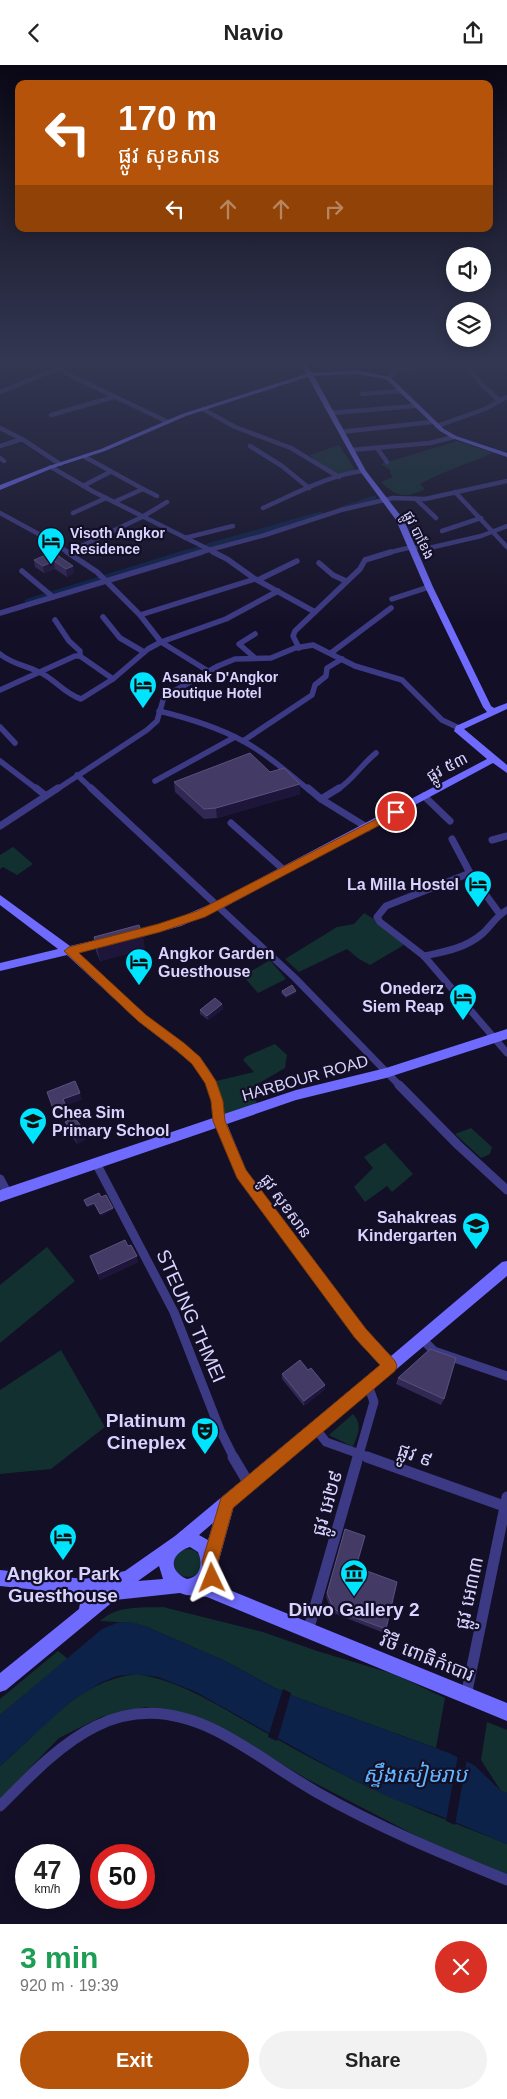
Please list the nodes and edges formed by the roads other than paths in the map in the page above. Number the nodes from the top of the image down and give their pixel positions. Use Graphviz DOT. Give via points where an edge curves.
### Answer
graph roads {
  1 [pos="351,450"];
  2 [pos="40,451"];
  3 [pos="100,451"];
  4 [pos="258,451"];
  5 [pos="296,451"];
  6 [pos="380,451"];
  7 [pos="494,451"];
  8 [pos="507,455"];
  9 [pos="85,457"];
  10 [pos="387,462"];
  11 [pos="60,464"];
  12 [pos="52,467"];
  13 [pos="363,471"];
  14 [pos="110,472"];
  15 [pos="340,477"];
  16 [pos="507,481"];
  17 [pos="83,486"];
  18 [pos="0,488"];
  19 [pos="308,488"];
  20 [pos="143,489"];
  21 [pos="455,492"];
  22 [pos="157,496"];
  23 [pos="106,498"];
  24 [pos="384,499"];
  25 [pos="416,499"];
  26 [pos="167,502"];
  27 [pos="114,503"];
  28 [pos="263,508"];
  29 [pos="0,513"];
  30 [pos="73,513"];
  31 [pos="142,517"];
  32 [pos="436,518"];
  33 [pos="481,518"];
  34 [pos="507,525"];
  35 [pos="233,526"];
  36 [pos="493,530"];
  37 [pos="442,531"];
  38 [pos="185,538"];
  39 [pos="412,547"];
  40 [pos="507,547"];
  41 [pos="206,548"];
  42 [pos="68,552"];
  43 [pos="297,561"];
  44 [pos="319,563"];
  45 [pos="22,571"];
  46 [pos="105,579"];
  47 [pos="256,579"];
  48 [pos="346,581"];
  49 [pos="429,587"];
  50 [pos="278,591"];
  51 [pos="50,595"];
  52 [pos="392,599"];
  53 [pos="391,608"];
  54 [pos="315,611"];
  55 [pos="0,612"];
  56 [pos="140,615"];
  57 [pos="103,617"];
  58 [pos="55,620"];
  59 [pos="256,634"];
  60 [pos="162,642"];
  61 [pos="299,648"];
  62 [pos="144,652"];
  63 [pos="331,653"];
  64 [pos="0,654"];
  65 [pos="80,656"];
  66 [pos="255,658"];
  67 [pos="342,659"];
  68 [pos="208,671"];
  69 [pos="40,672"];
  70 [pos="113,679"];
  71 [pos="0,690"];
  72 [pos="507,706"];
  73 [pos="159,711"];
  74 [pos="493,712"];
  75 [pos="0,727"];
  76 [pos="459,728"];
  77 [pos="235,737"];
  78 [pos="243,741"];
  79 [pos="14,743"];
  80 [pos="376,753"];
  81 [pos="494,759"];
  82 [pos="0,761"];
  83 [pos="507,770"];
  84 [pos="76,775"];
  85 [pos="155,781"];
  86 [pos="45,795"];
  87 [pos="424,796"];
  88 [pos="321,799"];
  89 [pos="450,821"];
  90 [pos="231,823"];
  91 [pos="0,825"];
  92 [pos="368,828"];
  93 [pos="507,837"];
  94 [pos="452,839"];
  95 [pos="492,840"];
  96 [pos="284,870"];
  97 [pos="470,873"];
  98 [pos="0,899"];
  99 [pos="219,905"];
  100 [pos="507,910"];
  101 [pos="498,913"];
  102 [pos="69,951"];
  103 [pos="424,956"];
  104 [pos="0,967"];
  105 [pos="507,1035"];
  106 [pos="494,1039"];
  107 [pos="507,1053"];
  108 [pos="386,1073"];
  109 [pos="219,1121"];
  110 [pos="96,1163"];
  111 [pos="0,1179"];
  112 [pos="507,1190"];
  113 [pos="4,1195"];
  114 [pos="507,1267"];
  115 [pos="422,1339"];
  116 [pos="390,1366"];
  117 [pos="507,1376"];
  118 [pos="368,1385"];
  119 [pos="316,1429"];
  120 [pos="360,1454"];
  121 [pos="249,1484"];
  122 [pos="227,1503"];
  123 [pos="506,1503"];
  124 [pos="176,1544"];
  125 [pos="209,1564"];
  126 [pos="0,1578"];
  127 [pos="129,1578"];
  128 [pos="185,1586"];
  129 [pos="67,1587"];
  130 [pos="112,1592"];
  131 [pos="83,1593"];
  132 [pos="221,1595"];
  133 [pos="85,1614"];
  134 [pos="308,1631"];
  135 [pos="0,1684"];
  136 [pos="466,1696"];
  137 [pos="507,1712"];
  138 [pos="0,1806"];
  139 [pos="507,1880"];
  1 -- 13 [label="street, ផ្លូវ បាខែង"];
  2 -- 11 [label="street"];
  3 -- 9 [label="street"];
  4 -- 19 [label="street"];
  5 -- 15 [label="street"];
  6 -- 10 [label="street"];
  7 -- 8 [label="street"];
  9 -- 11 [label="street"];
  9 -- 14 [label="street"];
  11 -- 12 [label="street"];
  12 -- 17 [label="street"];
  12 -- 18 [label="street"];
  13 -- 15 [label="street"];
  13 -- 24 [label="street, ផ្លូវ បាខែង"];
  14 -- 17 [label="street"];
  14 -- 20 [label="street"];
  15 -- 19 [label="street"];
  16 -- 21 [label="street"];
  17 -- 23 [label="street"];
  19 -- 28 [label="street"];
  20 -- 22 [label="street"];
  20 -- 27 [label="street"];
  21 -- 25 [label="street"];
  21 -- 33 [label="street"];
  23 -- 27 [label="street"];
  23 -- 30 [label="street"];
  24 -- 25 [label="street"];
  24 -- 39 [label="street, ផ្លូវ បាខែង" via="400,520"];
  24 -- 41 [label="street" via="265,535"];
  25 -- 32 [label="street"];
  26 -- 31 [label="street"];
  27 -- 31 [label="street"];
  29 -- 42 [label="street"];
  31 -- 38 [label="street"];
  31 -- 42 [label="street"];
  33 -- 36 [label="street"];
  33 -- 37 [label="street"];
  34 -- 36 [label="street"];
  35 -- 38 [label="street"];
  36 -- 39 [label="street" via="449,544"];
  36 -- 40 [label="street"];
  38 -- 41 [label="street"];
  39 -- 48 [label="street" via="365,560"];
  39 -- 49 [label="street, ផ្លូវ បាខែង"];
  41 -- 46 [label="street"];
  41 -- 47 [label="street"];
  42 -- 46 [label="street"];
  43 -- 47 [label="street"];
  44 -- 48 [label="street"];
  45 -- 51 [label="street"];
  46 -- 51 [label="street"];
  46 -- 56 [label="street"];
  47 -- 50 [label="street"];
  47 -- 56 [label="street"];
  48 -- 54 [label="street"];
  49 -- 52 [label="street"];
  49 -- 74 [label="street, ផ្លូវ បាខែង" via="487,707"];
  50 -- 54 [label="street"];
  50 -- 60 [label="street" via="226,619"];
  51 -- 55 [label="street"];
  53 -- 63 [label="street"];
  54 -- 61 [label="street" via="294,634"];
  56 -- 60 [label="street"];
  57 -- 62 [label="street" via="120,637"];
  58 -- 65 [label="street" via="68,641 80,651"];
  59 -- 66 [label="street" via="239,645"];
  60 -- 62 [label="street"];
  60 -- 68 [label="street"];
  61 -- 63 [label="street" via="313,645"];
  61 -- 66 [label="street" via="270,658"];
  62 -- 70 [label="street"];
  63 -- 67 [label="street"];
  64 -- 69 [label="street" via="10,662"];
  65 -- 69 [label="street"];
  65 -- 70 [label="street"];
  66 -- 68 [label="street" via="229,661"];
  67 -- 76 [label="street" via="360,668 402,680 442,721"];
  67 -- 78 [label="street" via="327,668 326,676 315,685 312,695"];
  68 -- 73 [label="street" via="164,697"];
  69 -- 70 [label="street" via="79,699"];
  69 -- 71 [label="street"];
  72 -- 74 [label="street"];
  73 -- 77 [label="street" via="192,719"];
  73 -- 84 [label="street" via="157,721 147,730"];
  74 -- 76 [label="street"];
  75 -- 79 [label="street"];
  76 -- 81 [label="street"];
  77 -- 78 [label="street"];
  77 -- 85 [label="street"];
  78 -- 88 [label="street"];
  80 -- 88 [label="street" via="349,782"];
  81 -- 83 [label="street"];
  81 -- 87 [label="street, ផ្លូវ ៥៣"];
  82 -- 86 [label="street"];
  84 -- 86 [label="street"];
  84 -- 99 [label="street"];
  86 -- 91 [label="street"];
  87 -- 89 [label="street"];
  87 -- 92 [label="street, ផ្លូវ ៥៣"];
  88 -- 92 [label="street"];
  90 -- 96 [label="street"];
  92 -- 96 [label="street, ផ្លូវ ៥៣"];
  93 -- 95 [label="street"];
  94 -- 97 [label="street"];
  96 -- 99 [label="street, ផ្លូវ ៥៣"];
  97 -- 101 [label="street"];
  97 -- 103 [label="street" via="386,906 377,914 380,922"];
  98 -- 102 [label="street, ផ្លូវ សុខសាន"];
  99 -- 102 [label="street, ផ្លូវ ៥៣" via="177,923"];
  99 -- 108 [label="street"];
  100 -- 101 [label="street"];
  101 -- 103 [label="street" via="479,936 467,943"];
  102 -- 104 [label="street, ផ្លូវ ៥៣"];
  102 -- 109 [label="street, ផ្លូវ សុខសាន" via="142,1018 196,1060 210,1081"];
  103 -- 106 [label="street"];
  105 -- 106 [label="street, HARBOUR ROAD"];
  106 -- 107 [label="street"];
  106 -- 108 [label="street, HARBOUR ROAD"];
  108 -- 109 [label="street, HARBOUR ROAD" via="315,1089"];
  108 -- 112 [label="street"];
  109 -- 110 [label="street, HARBOUR ROAD"];
  109 -- 116 [label="street, ផ្លូវ សុខសាន" via="241,1173 360,1333"];
  110 -- 113 [label="street, HARBOUR ROAD"];
  110 -- 121 [label="street, STEUNG THMEI" via="183,1333 220,1428"];
  111 -- 113 [label="street"];
  114 -- 115 [label="street"];
  115 -- 116 [label="street"];
  115 -- 117 [label="street" via="434,1351"];
  116 -- 118 [label="street"];
  118 -- 119 [label="street"];
  118 -- 120 [label="street, ផ្លូវ អេ២៩" via="374,1402"];
  119 -- 120 [label="street, ផ្លូវ ៩" via="326,1442"];
  119 -- 121 [label="street"];
  120 -- 123 [label="street, ផ្លូវ ៩"];
  120 -- 134 [label="street, ផ្លូវ អេ២៩"];
  121 -- 122 [label="street"];
  122 -- 124 [label="street"];
  122 -- 125 [label="street"];
  123 -- 136 [label="street, ផ្លូវ អេ៣៣"];
  124 -- 125 [label="street" via="190,1539 198,1541 204,1546"];
  124 -- 127 [label="street"];
  124 -- 128 [label="street" via="167,1554 166,1569 168,1575"];
  125 -- 128 [label="street" via="203,1579"];
  125 -- 132 [label="street"];
  126 -- 129 [label="street"];
  127 -- 129 [label="street" via="95,1586"];
  127 -- 130 [label="street"];
  128 -- 130 [label="street, វិថី ពោធិកំបោរ"];
  128 -- 132 [label="street, វិថី ពោធិកំបោរ"];
  129 -- 131 [label="street"];
  130 -- 131 [label="street, វិថី ពោធិកំបោរ"];
  130 -- 133 [label="street"];
  131 -- 133 [label="street" via="89,1602"];
  132 -- 134 [label="street, វិថី ពោធិកំបោរ"];
  133 -- 135 [label="street"];
  134 -- 136 [label="street, វិថី ពោធិកំបោរ"];
  136 -- 137 [label="street, វិថី ពោធិកំបោរ"];
  138 -- 139 [label="street" via="60,1748 105,1722 146,1712 182,1717 205,1725 308,1788 364,1817"];
}
